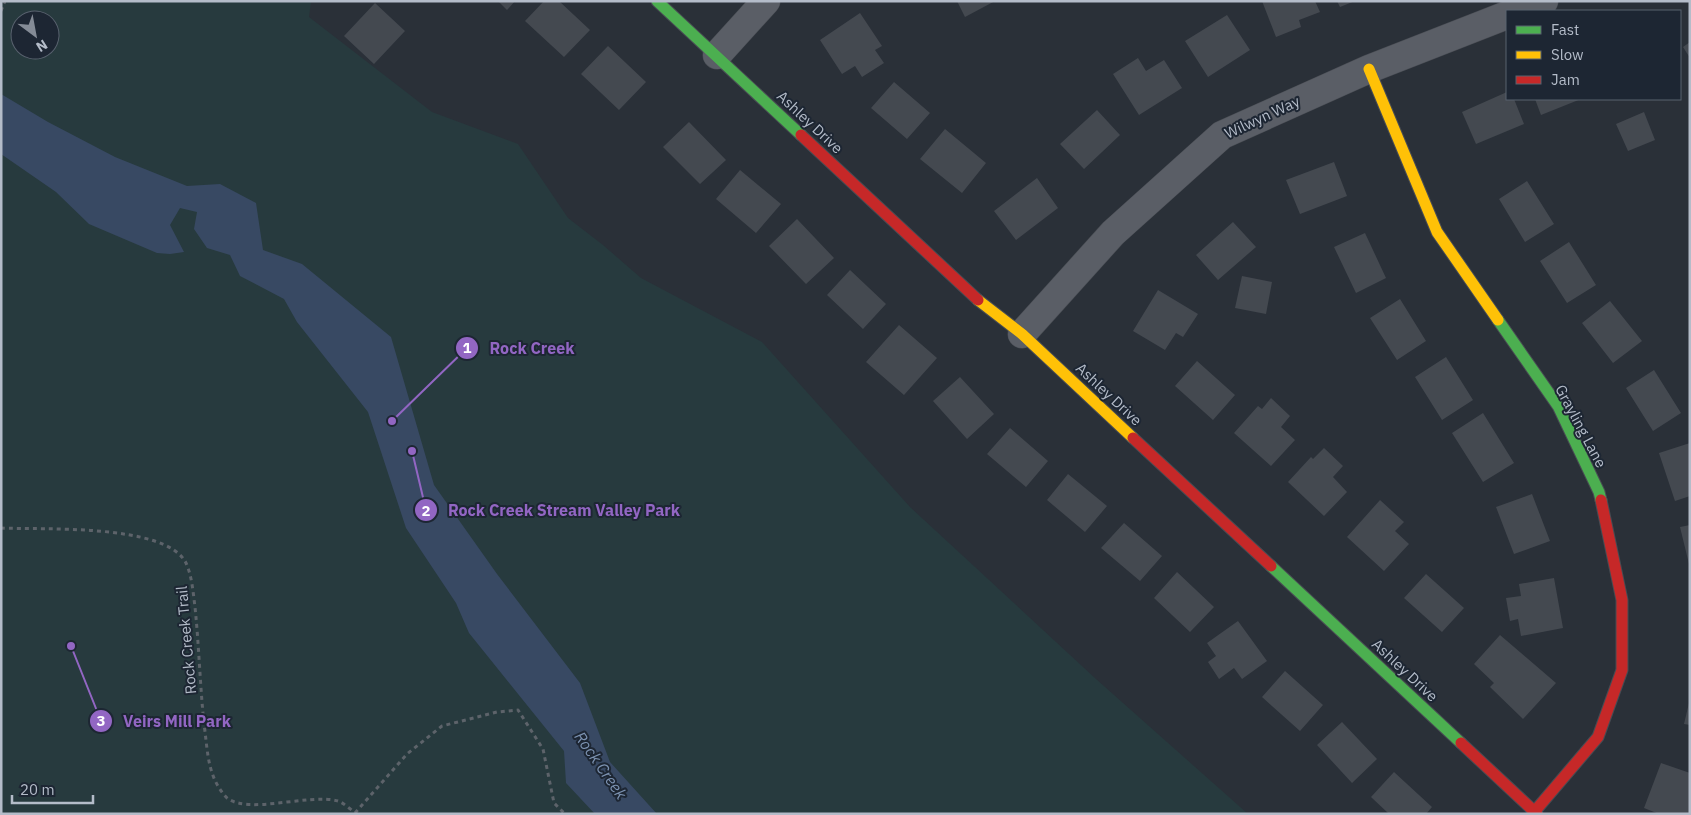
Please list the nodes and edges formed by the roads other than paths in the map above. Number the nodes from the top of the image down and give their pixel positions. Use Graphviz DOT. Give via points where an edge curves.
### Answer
graph roads {
  1 [pos="657,1"];
  2 [pos="766,1"];
  3 [pos="1544,1"];
  4 [pos="1521,10"];
  5 [pos="1506,15"];
  6 [pos="717,55"];
  7 [pos="1369,69"];
  8 [pos="1022,334"];
  9 [pos="1536,813"];
  1 -- 6 [label="street, Ashley Drive"];
  2 -- 6 [label="street"];
  3 -- 4 [label="street"];
  5 -- 7 [label="street, Wilwyn Way"];
  6 -- 8 [label="street, Ashley Drive" via="987,308"];
  7 -- 8 [label="street, Wilwyn Way" via="1222,135 1113,233"];
  7 -- 9 [label="street, Grayling Lane" via="1437,232 1558,406 1599,492 1622,600 1622,670 1598,737"];
  8 -- 9 [label="street, Ashley Drive"];
}
